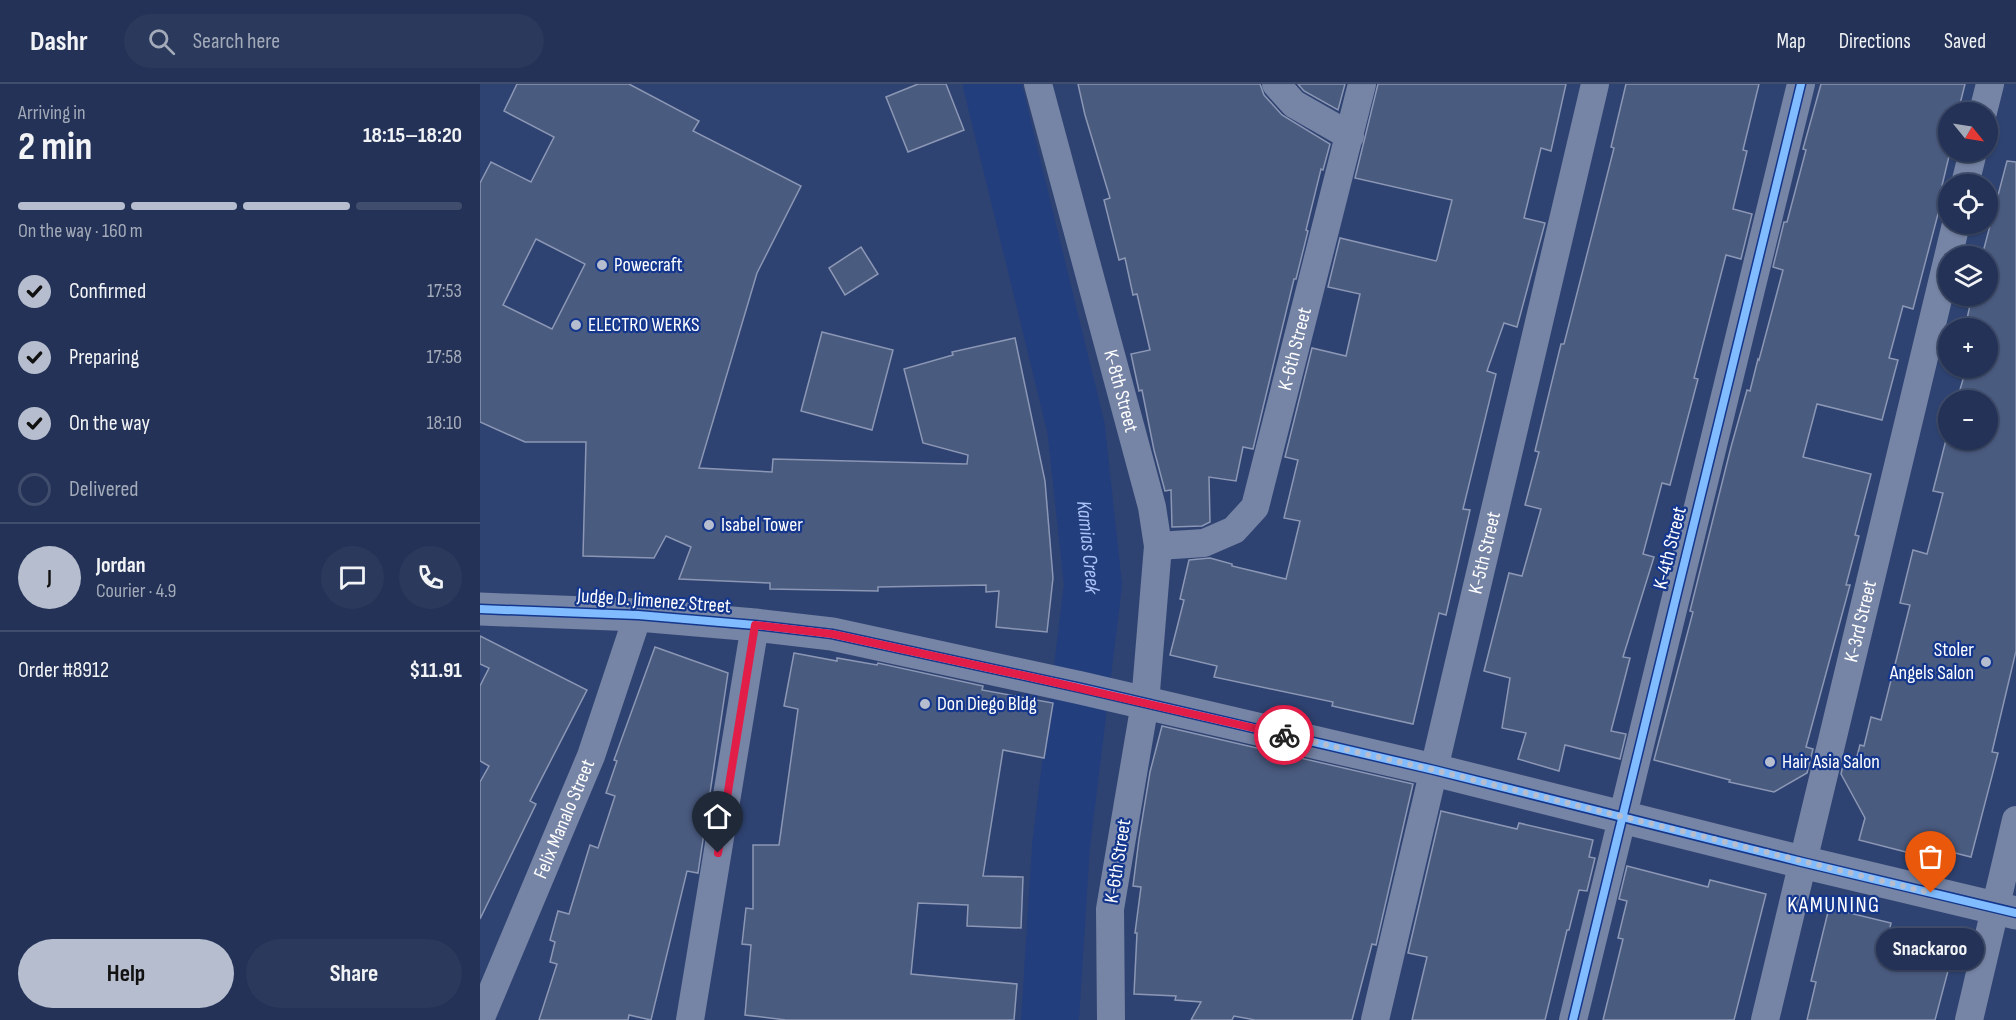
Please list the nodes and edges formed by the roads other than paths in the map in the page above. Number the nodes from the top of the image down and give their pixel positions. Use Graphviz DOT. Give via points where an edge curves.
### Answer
graph roads {
  1 [pos="1038,84"];
  2 [pos="1276,84"];
  3 [pos="1362,84"];
  4 [pos="1595,84"];
  5 [pos="1801,84"];
  6 [pos="1990,84"];
  7 [pos="1986,102"];
  8 [pos="1350,136"];
  9 [pos="1954,234"];
  10 [pos="1158,546"];
  11 [pos="480,609"];
  12 [pos="638,615"];
  13 [pos="755,625"];
  14 [pos="1136,701"];
  15 [pos="1434,770"];
  16 [pos="1622,817"];
  17 [pos="2016,820"];
  18 [pos="1802,862"];
  19 [pos="2006,910"];
  20 [pos="480,1020"];
  21 [pos="690,1020"];
  22 [pos="1111,1020"];
  23 [pos="1375,1020"];
  24 [pos="1573,1020"];
  25 [pos="1764,1020"];
  26 [pos="1969,1020"];
  1 -- 10 [label="street, K-8th Street" via="1152,507"];
  2 -- 8 [label="street" via="1294,104"];
  3 -- 8 [label="street, K-6th Street"];
  4 -- 15 [label="street, K-5th Street"];
  5 -- 16 [label="street, K-4th Street"];
  6 -- 7 [label="street"];
  8 -- 10 [label="street, K-6th Street" via="1255,507 1234,530 1204,543"];
  9 -- 18 [label="street, K-3rd Street"];
  10 -- 14 [label="street, K-8th Street"];
  11 -- 12 [label="street, Judge D. Jimenez Street"];
  12 -- 13 [label="street, Judge D. Jimenez Street"];
  12 -- 20 [label="street, Felix Manalo Street" via="591,756"];
  13 -- 14 [label="street, Judge D. Jimenez Street" via="832,634"];
  13 -- 21 [label="street"];
  14 -- 15 [label="street, Judge D. Jimenez Street"];
  14 -- 22 [label="street, K-6th Street" via="1110,909"];
  15 -- 16 [label="street, Judge D. Jimenez Street"];
  15 -- 23 [label="street, K-5th Street"];
  16 -- 18 [label="street, Judge D. Jimenez Street"];
  16 -- 24 [label="street, K-4th Street"];
  17 -- 19 [label="street"];
  18 -- 19 [label="street, Judge D. Jimenez Street"];
  18 -- 25 [label="street, K-3rd Street"];
  19 -- 26 [label="street"];
}
